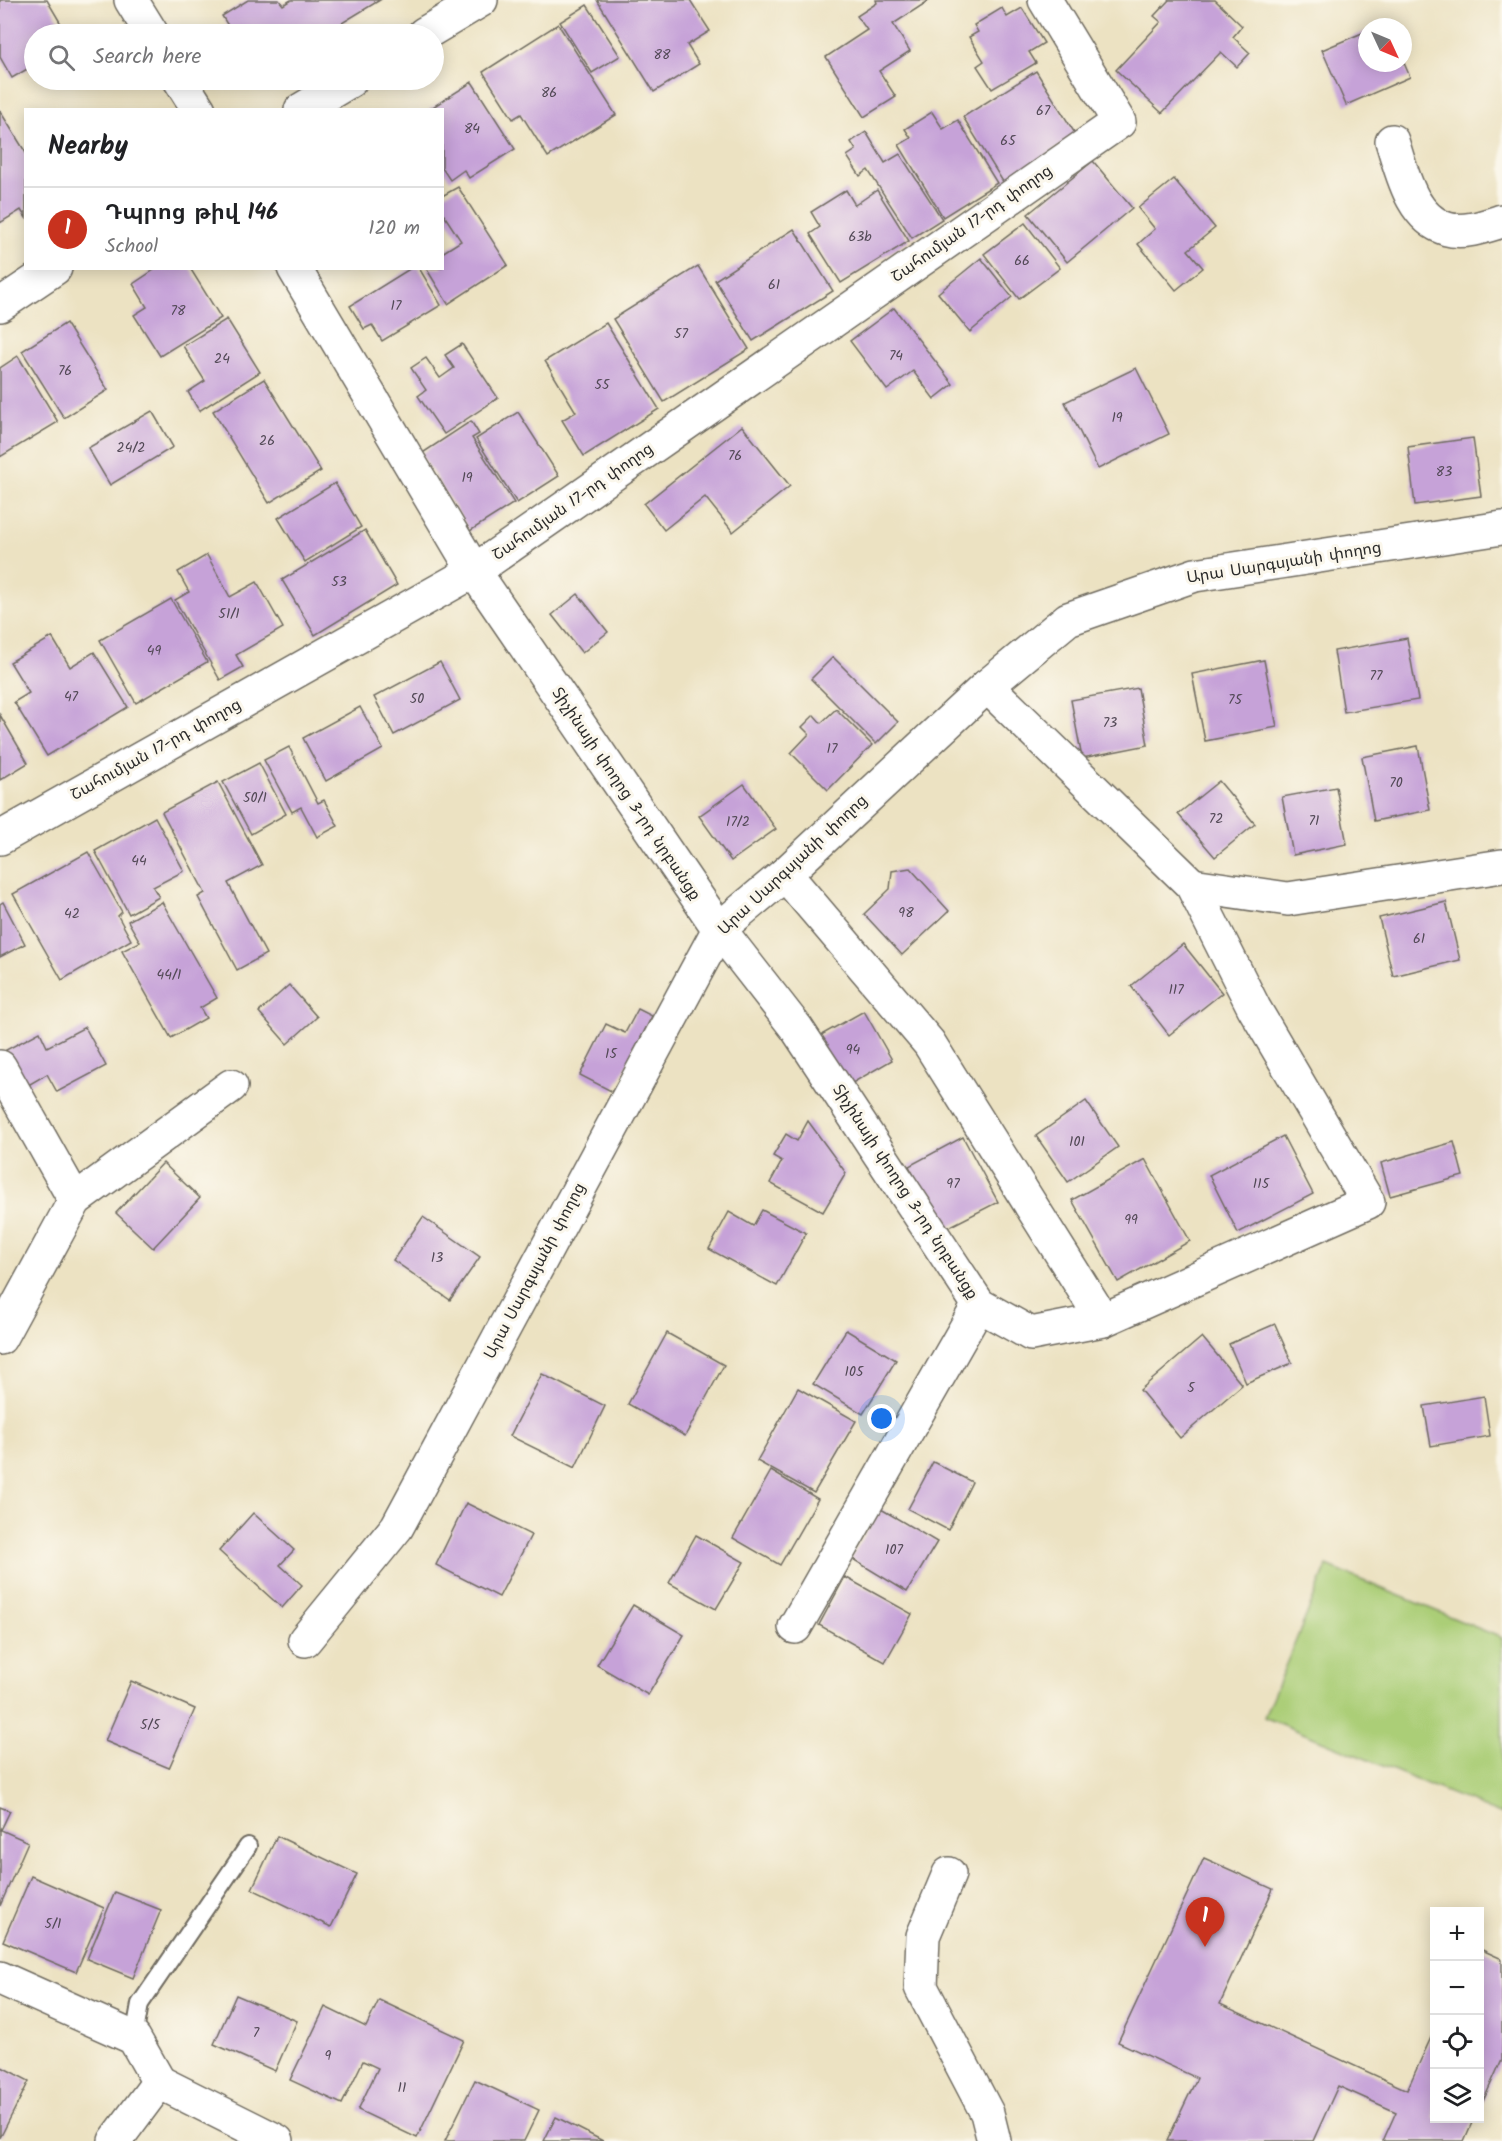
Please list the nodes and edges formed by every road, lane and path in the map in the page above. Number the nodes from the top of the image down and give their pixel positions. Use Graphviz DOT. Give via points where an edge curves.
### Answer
graph roads {
  1 [pos="131,0"];
  2 [pos="481,0"];
  3 [pos="1045,0"];
  4 [pos="146,24"];
  5 [pos="441,24"];
  6 [pos="186,90"];
  7 [pos="334,90"];
  8 [pos="198,108"];
  9 [pos="304,108"];
  10 [pos="1392,141"];
  11 [pos="1502,221"];
  12 [pos="52,270"];
  13 [pos="295,270"];
  14 [pos="0,305"];
  15 [pos="1502,528"];
  16 [pos="474,571"];
  17 [pos="987,686"];
  18 [pos="0,838"];
  19 [pos="1502,866"];
  20 [pos="785,874"];
  21 [pos="1192,885"];
  22 [pos="719,929"];
  23 [pos="0,1067"];
  24 [pos="231,1086"];
  25 [pos="75,1200"];
  26 [pos="979,1305"];
  27 [pos="1103,1320"];
  28 [pos="0,1338"];
  29 [pos="795,1627"];
  30 [pos="305,1640"];
  31 [pos="248,1846"];
  32 [pos="949,1874"];
  33 [pos="0,1978"];
  34 [pos="134,2038"];
  35 [pos="159,2082"];
  36 [pos="115,2141"];
  37 [pos="277,2141"];
  38 [pos="994,2141"];
  1 -- 4 [label="street"];
  2 -- 5 [label="street"];
  3 -- 16 [label="street, Շահումյան 17-րդ փողոց" via="1119,122"];
  6 -- 8 [label="street"];
  7 -- 9 [label="street"];
  10 -- 11 [label="street" via="1408,191 1428,218 1447,229 1463,230"];
  12 -- 14 [label="street"];
  13 -- 16 [label="street, Տիչինայի փողոց 3-րդ նրբանցք"];
  15 -- 17 [label="street, Արա Սարգսյանի փողոց" via="1196,575 1068,619"];
  16 -- 18 [label="street, Շահումյան 17-րդ փողոց"];
  16 -- 22 [label="street, Տիչինայի փողոց 3-րդ նրբանցք"];
  17 -- 20 [label="street, Արա Սարգսյանի փողոց"];
  17 -- 21 [label="street"];
  19 -- 21 [label="street" via="1288,898"];
  20 -- 22 [label="street, Արա Սարգսյանի փողոց"];
  20 -- 27 [label="street" via="929,1043"];
  21 -- 27 [label="street" via="1254,1008 1368,1202"];
  22 -- 26 [label="street, Տիչինայի փողոց 3-րդ նրբանցք" via="797,1029"];
  22 -- 30 [label="street, Արա Սարգսյանի փողոց" via="397,1527"];
  23 -- 25 [label="street"];
  24 -- 25 [label="street"];
  25 -- 28 [label="street"];
  26 -- 27 [label="street" via="1031,1334"];
  26 -- 29 [label="street"];
  31 -- 34 [label="lane" via="140,2004"];
  32 -- 38 [label="street" via="923,1936 921,1987 987,2113"];
  33 -- 34 [label="street"];
  34 -- 35 [label="street"];
  35 -- 36 [label="street"];
  35 -- 37 [label="street"];
}
